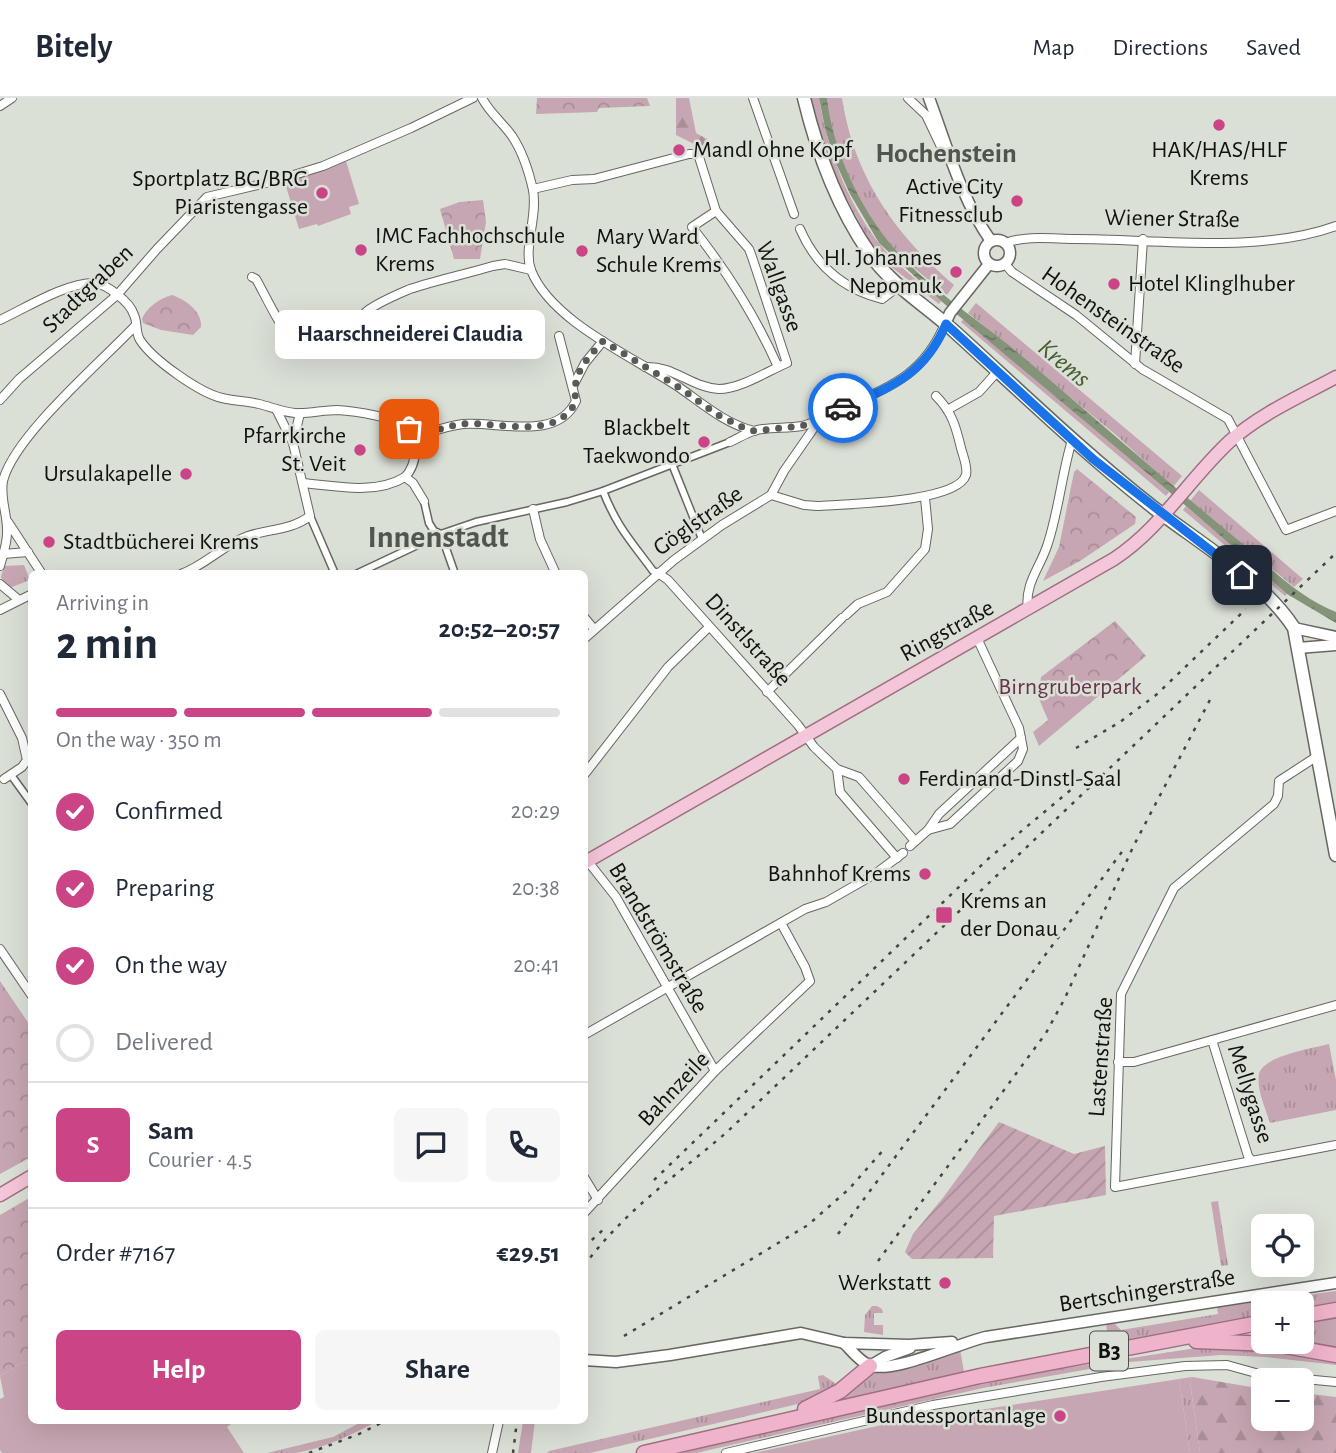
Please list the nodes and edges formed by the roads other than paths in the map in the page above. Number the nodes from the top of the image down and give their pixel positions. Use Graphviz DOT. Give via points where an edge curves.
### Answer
graph roads {
  1 [pos="12,98"];
  2 [pos="472,98"];
  3 [pos="482,98"];
  4 [pos="753,98"];
  5 [pos="804,98"];
  6 [pos="908,98"];
  7 [pos="929,98"];
  8 [pos="0,106"];
  9 [pos="955,167"];
  10 [pos="533,189"];
  11 [pos="716,211"];
  12 [pos="794,214"];
  13 [pos="1336,226"];
  14 [pos="800,229"];
  15 [pos="1143,239"];
  16 [pos="991,241"];
  17 [pos="1006,243"];
  18 [pos="989,264"];
  19 [pos="1005,264"];
  20 [pos="531,270"];
  21 [pos="252,277"];
  22 [pos="899,286"];
  23 [pos="117,295"];
  24 [pos="948,318"];
  25 [pos="0,320"];
  26 [pos="135,326"];
  27 [pos="559,336"];
  28 [pos="603,341"];
  29 [pos="1135,364"];
  30 [pos="782,365"];
  31 [pos="645,367"];
  32 [pos="997,372"];
  33 [pos="1336,377"];
  34 [pos="573,386"];
  35 [pos="936,396"];
  36 [pos="0,400"];
  37 [pos="276,409"];
  38 [pos="949,409"];
  39 [pos="300,413"];
  40 [pos="818,422"];
  41 [pos="754,431"];
  42 [pos="1238,435"];
  43 [pos="415,438"];
  44 [pos="1072,440"];
  45 [pos="730,442"];
  46 [pos="293,443"];
  47 [pos="672,464"];
  48 [pos="405,477"];
  49 [pos="303,483"];
  50 [pos="603,491"];
  51 [pos="771,495"];
  52 [pos="925,498"];
  53 [pos="425,500"];
  54 [pos="533,509"];
  55 [pos="1336,511"];
  56 [pos="310,516"];
  57 [pos="1164,516"];
  58 [pos="6,520"];
  59 [pos="441,534"];
  60 [pos="702,539"];
  61 [pos="28,552"];
  62 [pos="3,554"];
  63 [pos="202,565"];
  64 [pos="0,566"];
  65 [pos="39,570"];
  66 [pos="190,570"];
  67 [pos="204,570"];
  68 [pos="333,570"];
  69 [pos="366,570"];
  70 [pos="452,570"];
  71 [pos="554,570"];
  72 [pos="658,573"];
  73 [pos="0,584"];
  74 [pos="28,596"];
  75 [pos="19,600"];
  76 [pos="0,610"];
  77 [pos="1028,610"];
  78 [pos="588,622"];
  79 [pos="709,626"];
  80 [pos="1294,628"];
  81 [pos="594,629"];
  82 [pos="588,635"];
  83 [pos="1336,637"];
  84 [pos="977,638"];
  85 [pos="1336,645"];
  86 [pos="1298,648"];
  87 [pos="768,692"];
  88 [pos="0,694"];
  89 [pos="806,736"];
  90 [pos="1021,738"];
  91 [pos="28,755"];
  92 [pos="1316,757"];
  93 [pos="28,759"];
  94 [pos="837,769"];
  95 [pos="588,770"];
  96 [pos="7,777"];
  97 [pos="28,800"];
  98 [pos="928,830"];
  99 [pos="1336,855"];
  100 [pos="588,859"];
  101 [pos="588,862"];
  102 [pos="781,923"];
  103 [pos="0,949"];
  104 [pos="667,988"];
  105 [pos="28,990"];
  106 [pos="1336,1005"];
  107 [pos="588,1033"];
  108 [pos="1212,1040"];
  109 [pos="1118,1062"];
  110 [pos="715,1072"];
  111 [pos="1336,1145"];
  112 [pos="1251,1160"];
  113 [pos="28,1178"];
  114 [pos="588,1184"];
  115 [pos="0,1195"];
  116 [pos="598,1200"];
  117 [pos="588,1209"];
  118 [pos="1336,1283"];
  119 [pos="1336,1310"];
  120 [pos="1314,1314"];
  121 [pos="1251,1324"];
  122 [pos="1163,1340"];
  123 [pos="965,1342"];
  124 [pos="844,1343"];
  125 [pos="922,1344"];
  126 [pos="1336,1355"];
  127 [pos="588,1360"];
  128 [pos="870,1366"];
  129 [pos="1336,1382"];
  130 [pos="782,1421"];
  131 [pos="498,1424"];
  132 [pos="492,1453"];
  133 [pos="644,1453"];
  134 [pos="726,1453"];
  1 -- 8 [label="street"];
  2 -- 23 [label="street, Stadtgraben" via="323,166 207,197"];
  3 -- 10 [label="street" via="512,136"];
  4 -- 12 [label="street"];
  5 -- 22 [label="main road" via="820,154 839,197 869,253"];
  6 -- 9 [label="street" via="926,115"];
  7 -- 9 [label="street"];
  9 -- 16 [label="street"];
  10 -- 11 [label="street, Wallgasse" via="695,154"];
  10 -- 20 [label="street"];
  11 -- 30 [label="street, Wallgasse" via="749,249"];
  11 -- 30 [label="street" via="692,227"];
  13 -- 15 [label="street, Wiener Straße" via="1259,242"];
  14 -- 22 [label="street" via="822,266 854,289 882,299"];
  15 -- 17 [label="street, Wiener Straße"];
  15 -- 29 [label="street"];
  16 -- 17 [label="street, Wiener Straße"];
  16 -- 18 [label="street" via="984,253"];
  17 -- 19 [label="street" via="1010,252"];
  18 -- 19 [label="street"];
  18 -- 24 [label="street"];
  19 -- 29 [label="street, Hohensteinstraße"];
  20 -- 21 [label="street" via="505,264 410,290 369,310 354,323 330,332 295,335 279,325"];
  20 -- 28 [label="street" via="545,293"];
  22 -- 24 [label="main road"];
  23 -- 25 [label="street" via="101,284 79,286"];
  23 -- 26 [label="street" via="134,314"];
  23 -- 36 [label="street, Stadtgraben"];
  24 -- 32 [label="main road"];
  24 -- 40 [label="street" via="942,333 905,379"];
  26 -- 37 [label="street" via="141,343 205,393"];
  26 -- 58 [label="street" via="48,414 16,454 3,481"];
  27 -- 34 [label="street"];
  28 -- 31 [label="street"];
  28 -- 34 [label="street"];
  29 -- 42 [label="street, Hohensteinstraße" via="1222,413"];
  30 -- 31 [label="street" via="719,389 662,368"];
  31 -- 41 [label="street" via="729,421"];
  32 -- 38 [label="street" via="979,392"];
  32 -- 44 [label="main road"];
  33 -- 42 [label="main road"];
  34 -- 43 [label="street" via="576,401 568,413 547,424 463,424"];
  35 -- 38 [label="street"];
  37 -- 39 [label="street"];
  37 -- 46 [label="street"];
  38 -- 52 [label="street" via="967,470 959,483"];
  39 -- 43 [label="street" via="340,410 374,416 400,423"];
  39 -- 46 [label="street"];
  40 -- 41 [label="street"];
  40 -- 51 [label="street, Göglstraße"];
  41 -- 45 [label="street"];
  42 -- 55 [label="street, Hohensteinstraße" via="1286,530"];
  42 -- 57 [label="main road"];
  43 -- 48 [label="street" via="414,462"];
  44 -- 57 [label="main road"];
  44 -- 77 [label="street, Ringstraße" via="1048,544 1028,585"];
  45 -- 47 [label="street"];
  46 -- 49 [label="street"];
  47 -- 50 [label="street"];
  47 -- 60 [label="street"];
  48 -- 49 [label="street" via="386,485 349,488"];
  48 -- 53 [label="street"];
  49 -- 56 [label="street"];
  50 -- 54 [label="street"];
  50 -- 72 [label="street" via="622,533"];
  51 -- 52 [label="street" via="817,506"];
  51 -- 60 [label="street, Göglstraße"];
  52 -- 87 [label="street" via="925,549 914,563 887,592 863,601 844,617"];
  53 -- 59 [label="street" via="429,523"];
  54 -- 59 [label="street"];
  54 -- 71 [label="street"];
  56 -- 63 [label="street" via="247,536"];
  56 -- 68 [label="street"];
  57 -- 77 [label="main road" via="1129,549"];
  57 -- 80 [label="main road" via="1276,604"];
  58 -- 61 [label="street"];
  58 -- 62 [label="street"];
  59 -- 69 [label="street"];
  59 -- 70 [label="street"];
  60 -- 72 [label="street, Göglstraße"];
  61 -- 62 [label="street"];
  61 -- 65 [label="street"];
  62 -- 64 [label="street"];
  63 -- 66 [label="street"];
  63 -- 67 [label="street"];
  72 -- 79 [label="street, Dinstlstraße"];
  72 -- 81 [label="street, Göglstraße"];
  73 -- 75 [label="street"];
  74 -- 75 [label="street"];
  75 -- 76 [label="street"];
  77 -- 84 [label="main road, Ringstraße"];
  78 -- 81 [label="street"];
  79 -- 87 [label="street, Dinstlstraße"];
  79 -- 95 [label="street" via="668,667"];
  80 -- 83 [label="street"];
  80 -- 86 [label="main road"];
  81 -- 82 [label="street, Göglstraße"];
  84 -- 89 [label="main road, Ringstraße"];
  84 -- 90 [label="street"];
  85 -- 86 [label="street"];
  86 -- 92 [label="main road"];
  87 -- 89 [label="street, Dinstlstraße"];
  88 -- 91 [label="street"];
  89 -- 94 [label="street, Dinstlstraße"];
  89 -- 100 [label="main road, Ringstraße"];
  90 -- 98 [label="street" via="939,814"];
  90 -- 98 [label="street" via="1018,761 950,824"];
  92 -- 99 [label="main road"];
  92 -- 109 [label="street, Lastenstraße" via="1279,780 1274,804 1174,888 1121,994"];
  93 -- 96 [label="street"];
  94 -- 98 [label="street" via="859,776 913,844"];
  94 -- 102 [label="street" via="840,792 900,855 876,874"];
  96 -- 97 [label="street"];
  101 -- 104 [label="street, Brandströmstraße" via="616,897"];
  102 -- 104 [label="street"];
  102 -- 110 [label="street, Bahnzeile" via="810,981"];
  103 -- 105 [label="street"];
  104 -- 107 [label="street"];
  104 -- 110 [label="street, Brandströmstraße"];
  106 -- 108 [label="street"];
  108 -- 109 [label="street" via="1134,1062"];
  108 -- 112 [label="street, Mellygasse"];
  109 -- 112 [label="street, Lastenstraße" via="1115,1187"];
  110 -- 116 [label="street, Bahnzeile"];
  111 -- 112 [label="street"];
  113 -- 115 [label="main road"];
  114 -- 116 [label="street"];
  116 -- 117 [label="street, Bahnzeile"];
  118 -- 123 [label="street, Bertschingerstraße"];
  119 -- 120 [label="highway"];
  121 -- 122 [label="highway, B3"];
  122 -- 126 [label="highway, B3" via="1274,1344"];
  122 -- 130 [label="highway, B3"];
  123 -- 125 [label="street, Bertschingerstraße"];
  123 -- 128 [label="street, Bertschingerstraße" via="898,1365"];
  124 -- 125 [label="street, Bertschingerstraße"];
  124 -- 127 [label="street, Bertschingerstraße" via="802,1333 616,1362"];
  124 -- 128 [label="street, Bertschingerstraße"];
  125 -- 128 [label="street, Bertschingerstraße"];
  128 -- 130 [label="highway" via="840,1391"];
  129 -- 134 [label="street" via="1227,1365 1185,1366 933,1405"];
  130 -- 133 [label="highway, B3"];
  131 -- 132 [label="street"];
}
